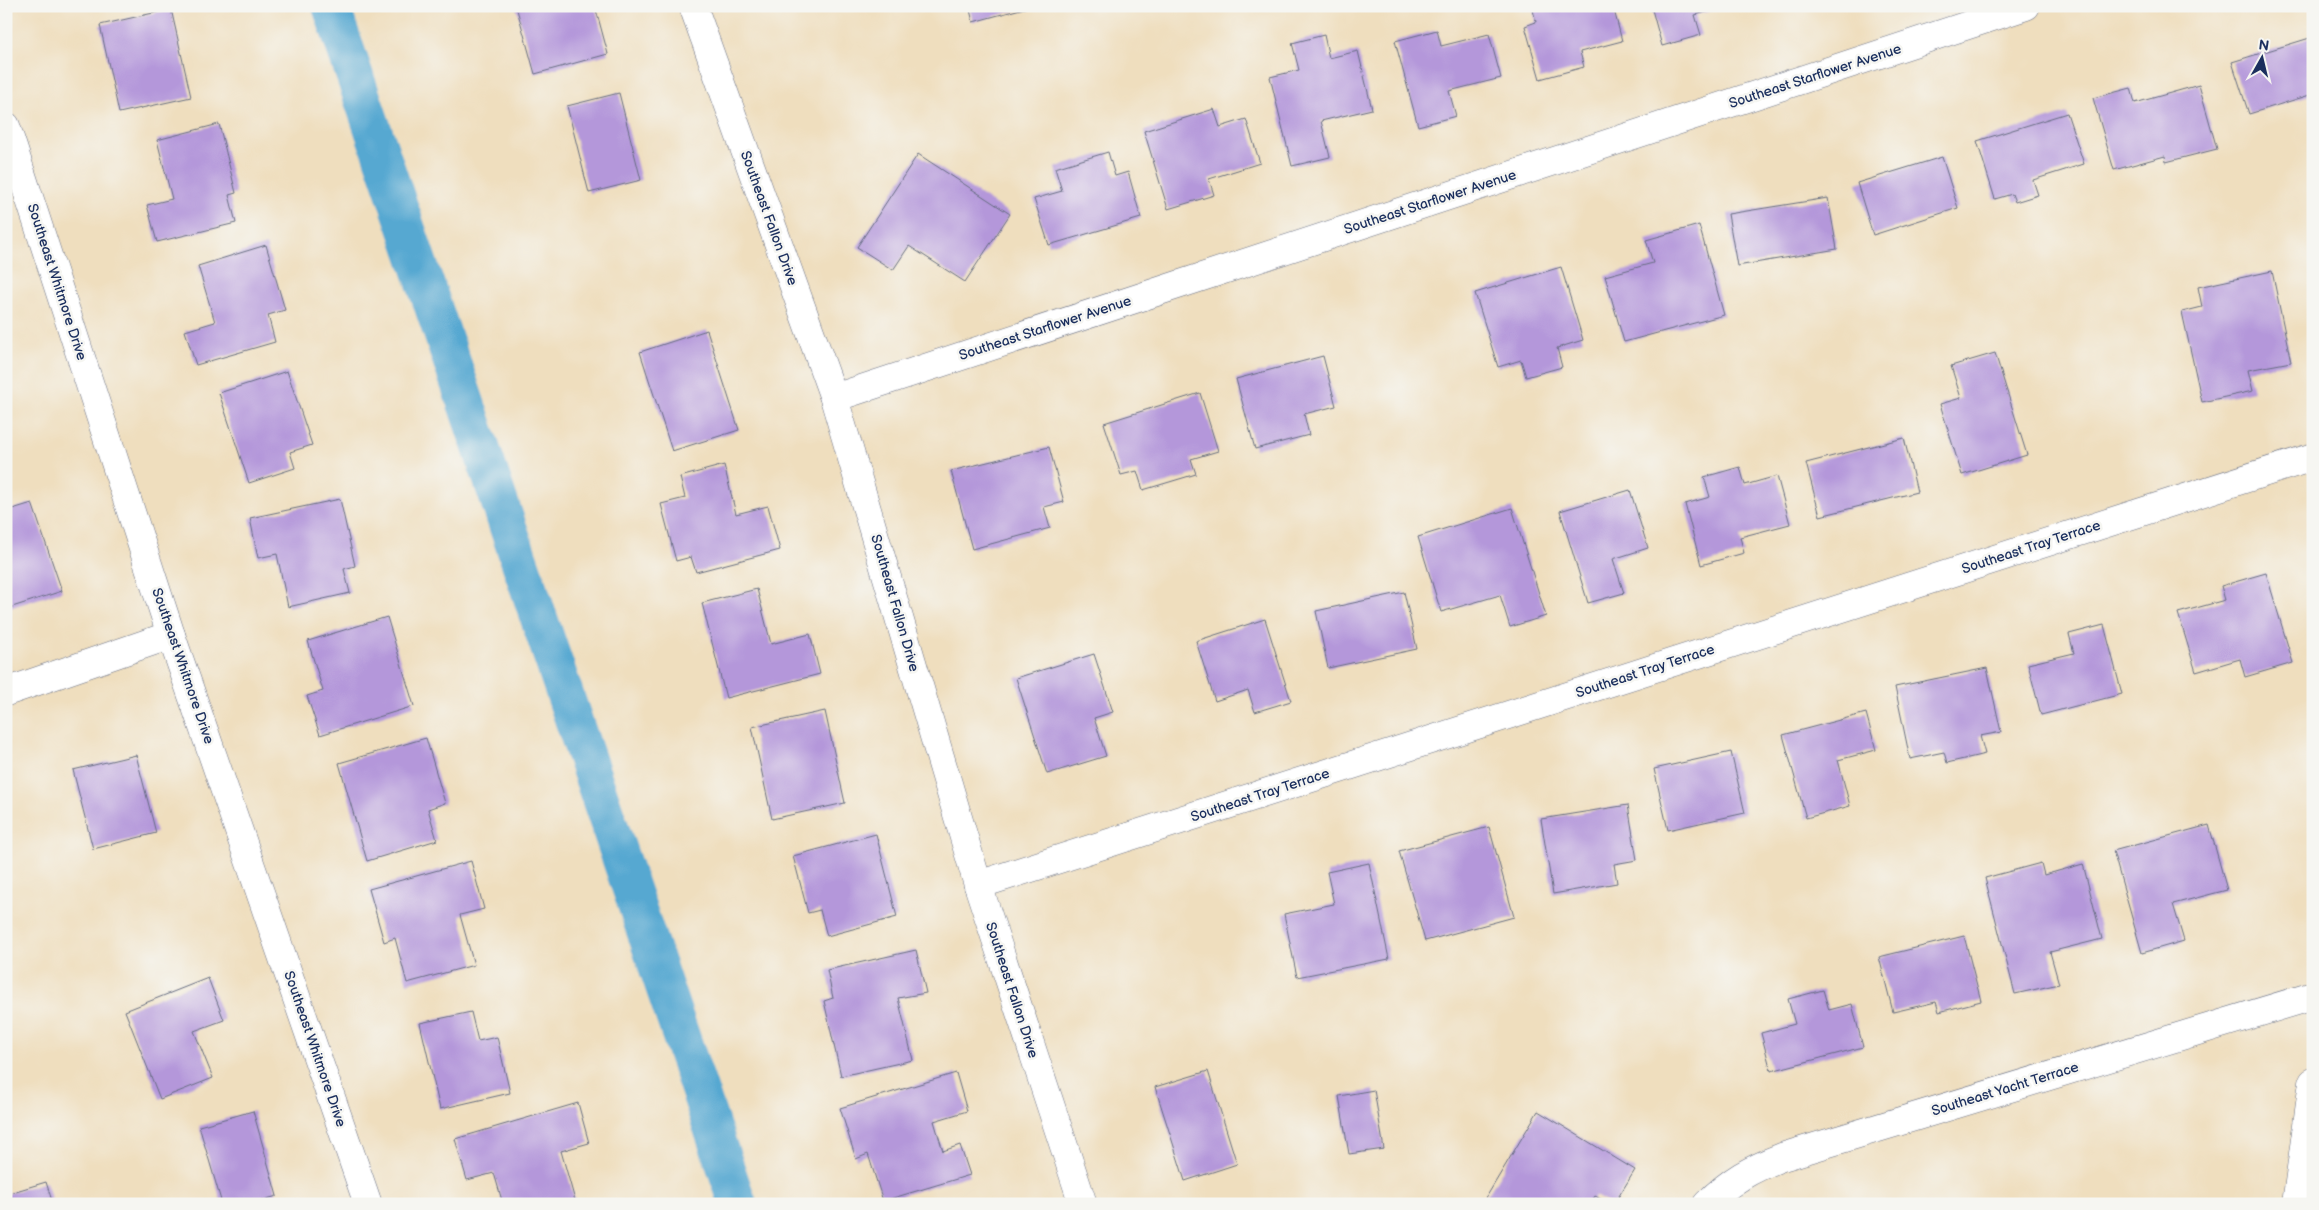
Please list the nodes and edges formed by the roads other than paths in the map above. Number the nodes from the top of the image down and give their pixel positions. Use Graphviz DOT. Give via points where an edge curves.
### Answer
graph roads {
  1 [pos="693,6"];
  2 [pos="2026,6"];
  3 [pos="6,126"];
  4 [pos="834,398"];
  5 [pos="2313,457"];
  6 [pos="171,635"];
  7 [pos="6,692"];
  8 [pos="978,885"];
  9 [pos="2313,996"];
  10 [pos="2313,1082"];
  11 [pos="368,1204"];
  12 [pos="1083,1204"];
  13 [pos="1707,1204"];
  14 [pos="2296,1204"];
  1 -- 4 [label="street, Southeast Fallon Drive"];
  2 -- 4 [label="street, Southeast Starflower Avenue"];
  3 -- 6 [label="street, Southeast Whitmore Drive"];
  4 -- 8 [label="street, Southeast Fallon Drive"];
  5 -- 8 [label="street, Southeast Tray Terrace"];
  6 -- 7 [label="street"];
  6 -- 11 [label="street, Southeast Whitmore Drive"];
  8 -- 12 [label="street, Southeast Fallon Drive"];
  9 -- 13 [label="street, Southeast Yacht Terrace" via="1782,1157 1752,1168"];
  10 -- 14 [label="street"];
}
